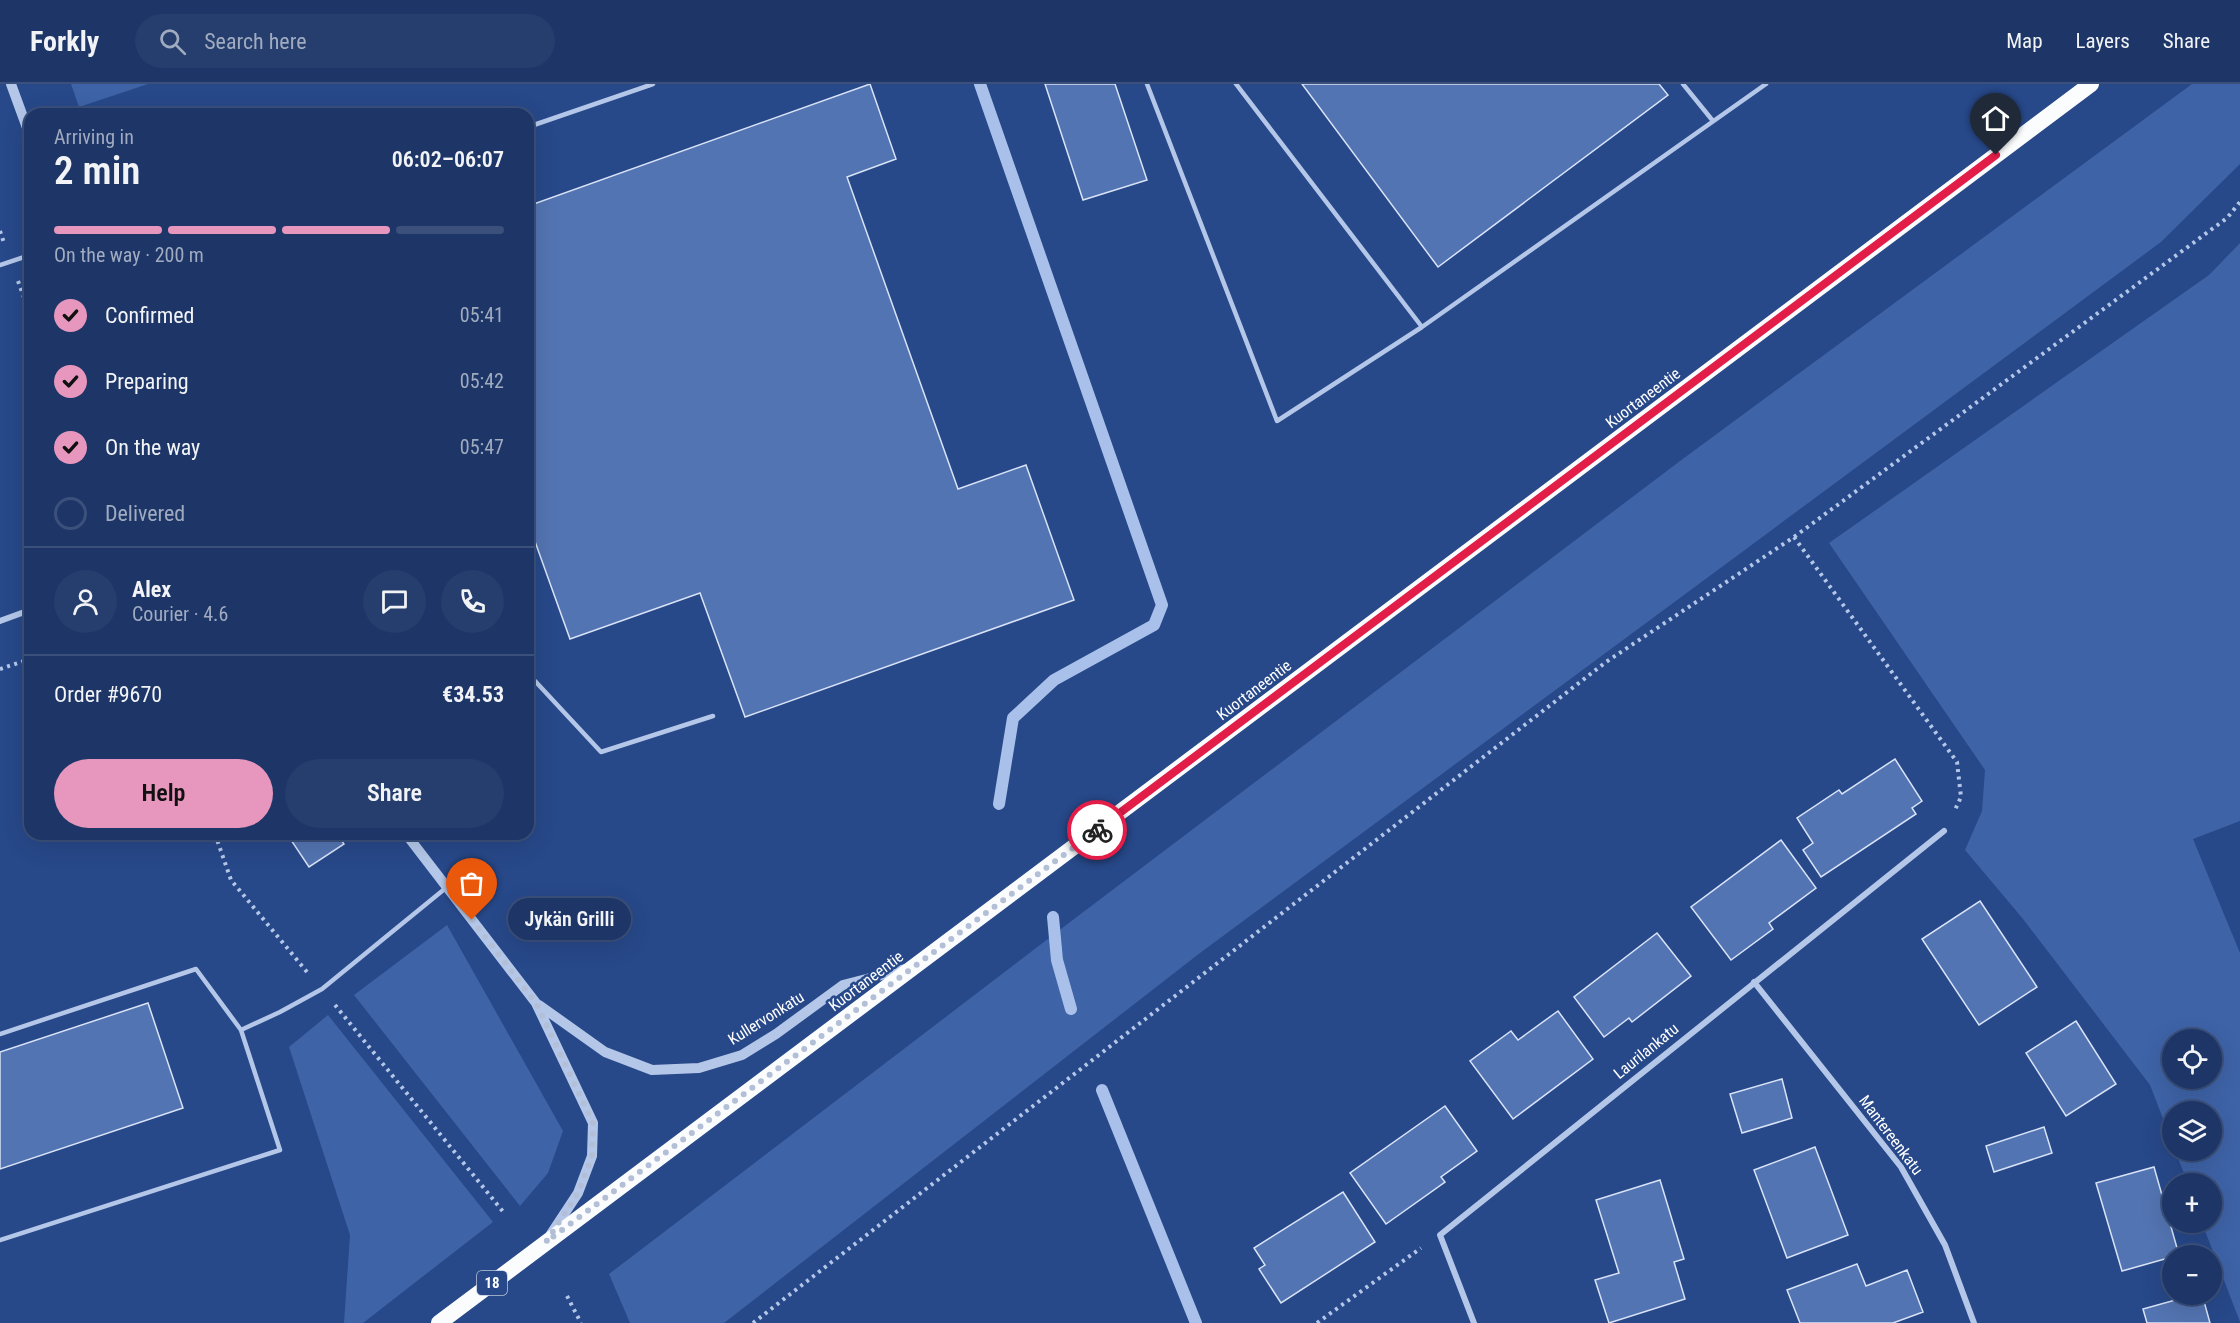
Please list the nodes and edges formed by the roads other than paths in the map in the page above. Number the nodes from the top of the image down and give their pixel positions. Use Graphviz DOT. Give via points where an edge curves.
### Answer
graph roads {
  1 [pos="11,84"];
  2 [pos="653,84"];
  3 [pos="1147,84"];
  4 [pos="1236,84"];
  5 [pos="1683,84"];
  6 [pos="1766,84"];
  7 [pos="2091,84"];
  8 [pos="24,119"];
  9 [pos="1713,122"];
  10 [pos="534,125"];
  11 [pos="24,257"];
  12 [pos="0,265"];
  13 [pos="1422,327"];
  14 [pos="24,612"];
  15 [pos="0,621"];
  16 [pos="534,681"];
  17 [pos="712,716"];
  18 [pos="1944,831"];
  19 [pos="411,840"];
  20 [pos="447,886"];
  21 [pos="915,967"];
  22 [pos="1754,982"];
  23 [pos="536,1003"];
  24 [pos="241,1030"];
  25 [pos="0,1034"];
  26 [pos="0,1240"];
  27 [pos="546,1242"];
  28 [pos="439,1323"];
  29 [pos="1474,1323"];
  30 [pos="1974,1323"];
  1 -- 8 [label="street"];
  2 -- 10 [label="lane"];
  3 -- 13 [label="lane" via="1277,421"];
  4 -- 13 [label="lane"];
  5 -- 9 [label="lane"];
  6 -- 9 [label="lane"];
  7 -- 21 [label="highway, Kuortaneentie / 18"];
  9 -- 13 [label="lane"];
  11 -- 12 [label="lane"];
  14 -- 15 [label="street"];
  16 -- 17 [label="lane" via="601,752"];
  18 -- 22 [label="street, Laurilankatu"];
  19 -- 20 [label="street, Kullervonkatu"];
  20 -- 23 [label="street, Kullervonkatu"];
  20 -- 24 [label="lane" via="322,989"];
  21 -- 23 [label="street, Kullervonkatu" via="843,984 742,1055 699,1068 652,1070 605,1052"];
  21 -- 27 [label="highway, Kuortaneentie / 18"];
  22 -- 29 [label="street, Laurilankatu" via="1440,1235"];
  22 -- 30 [label="street, Mantereenkatu" via="1901,1167 1945,1245"];
  23 -- 27 [label="street, Kullervonkatu" via="593,1123 592,1156 578,1193"];
  24 -- 25 [label="lane" via="196,969"];
  24 -- 26 [label="lane" via="280,1150"];
  27 -- 28 [label="highway, Kuortaneentie / 18"];
}
